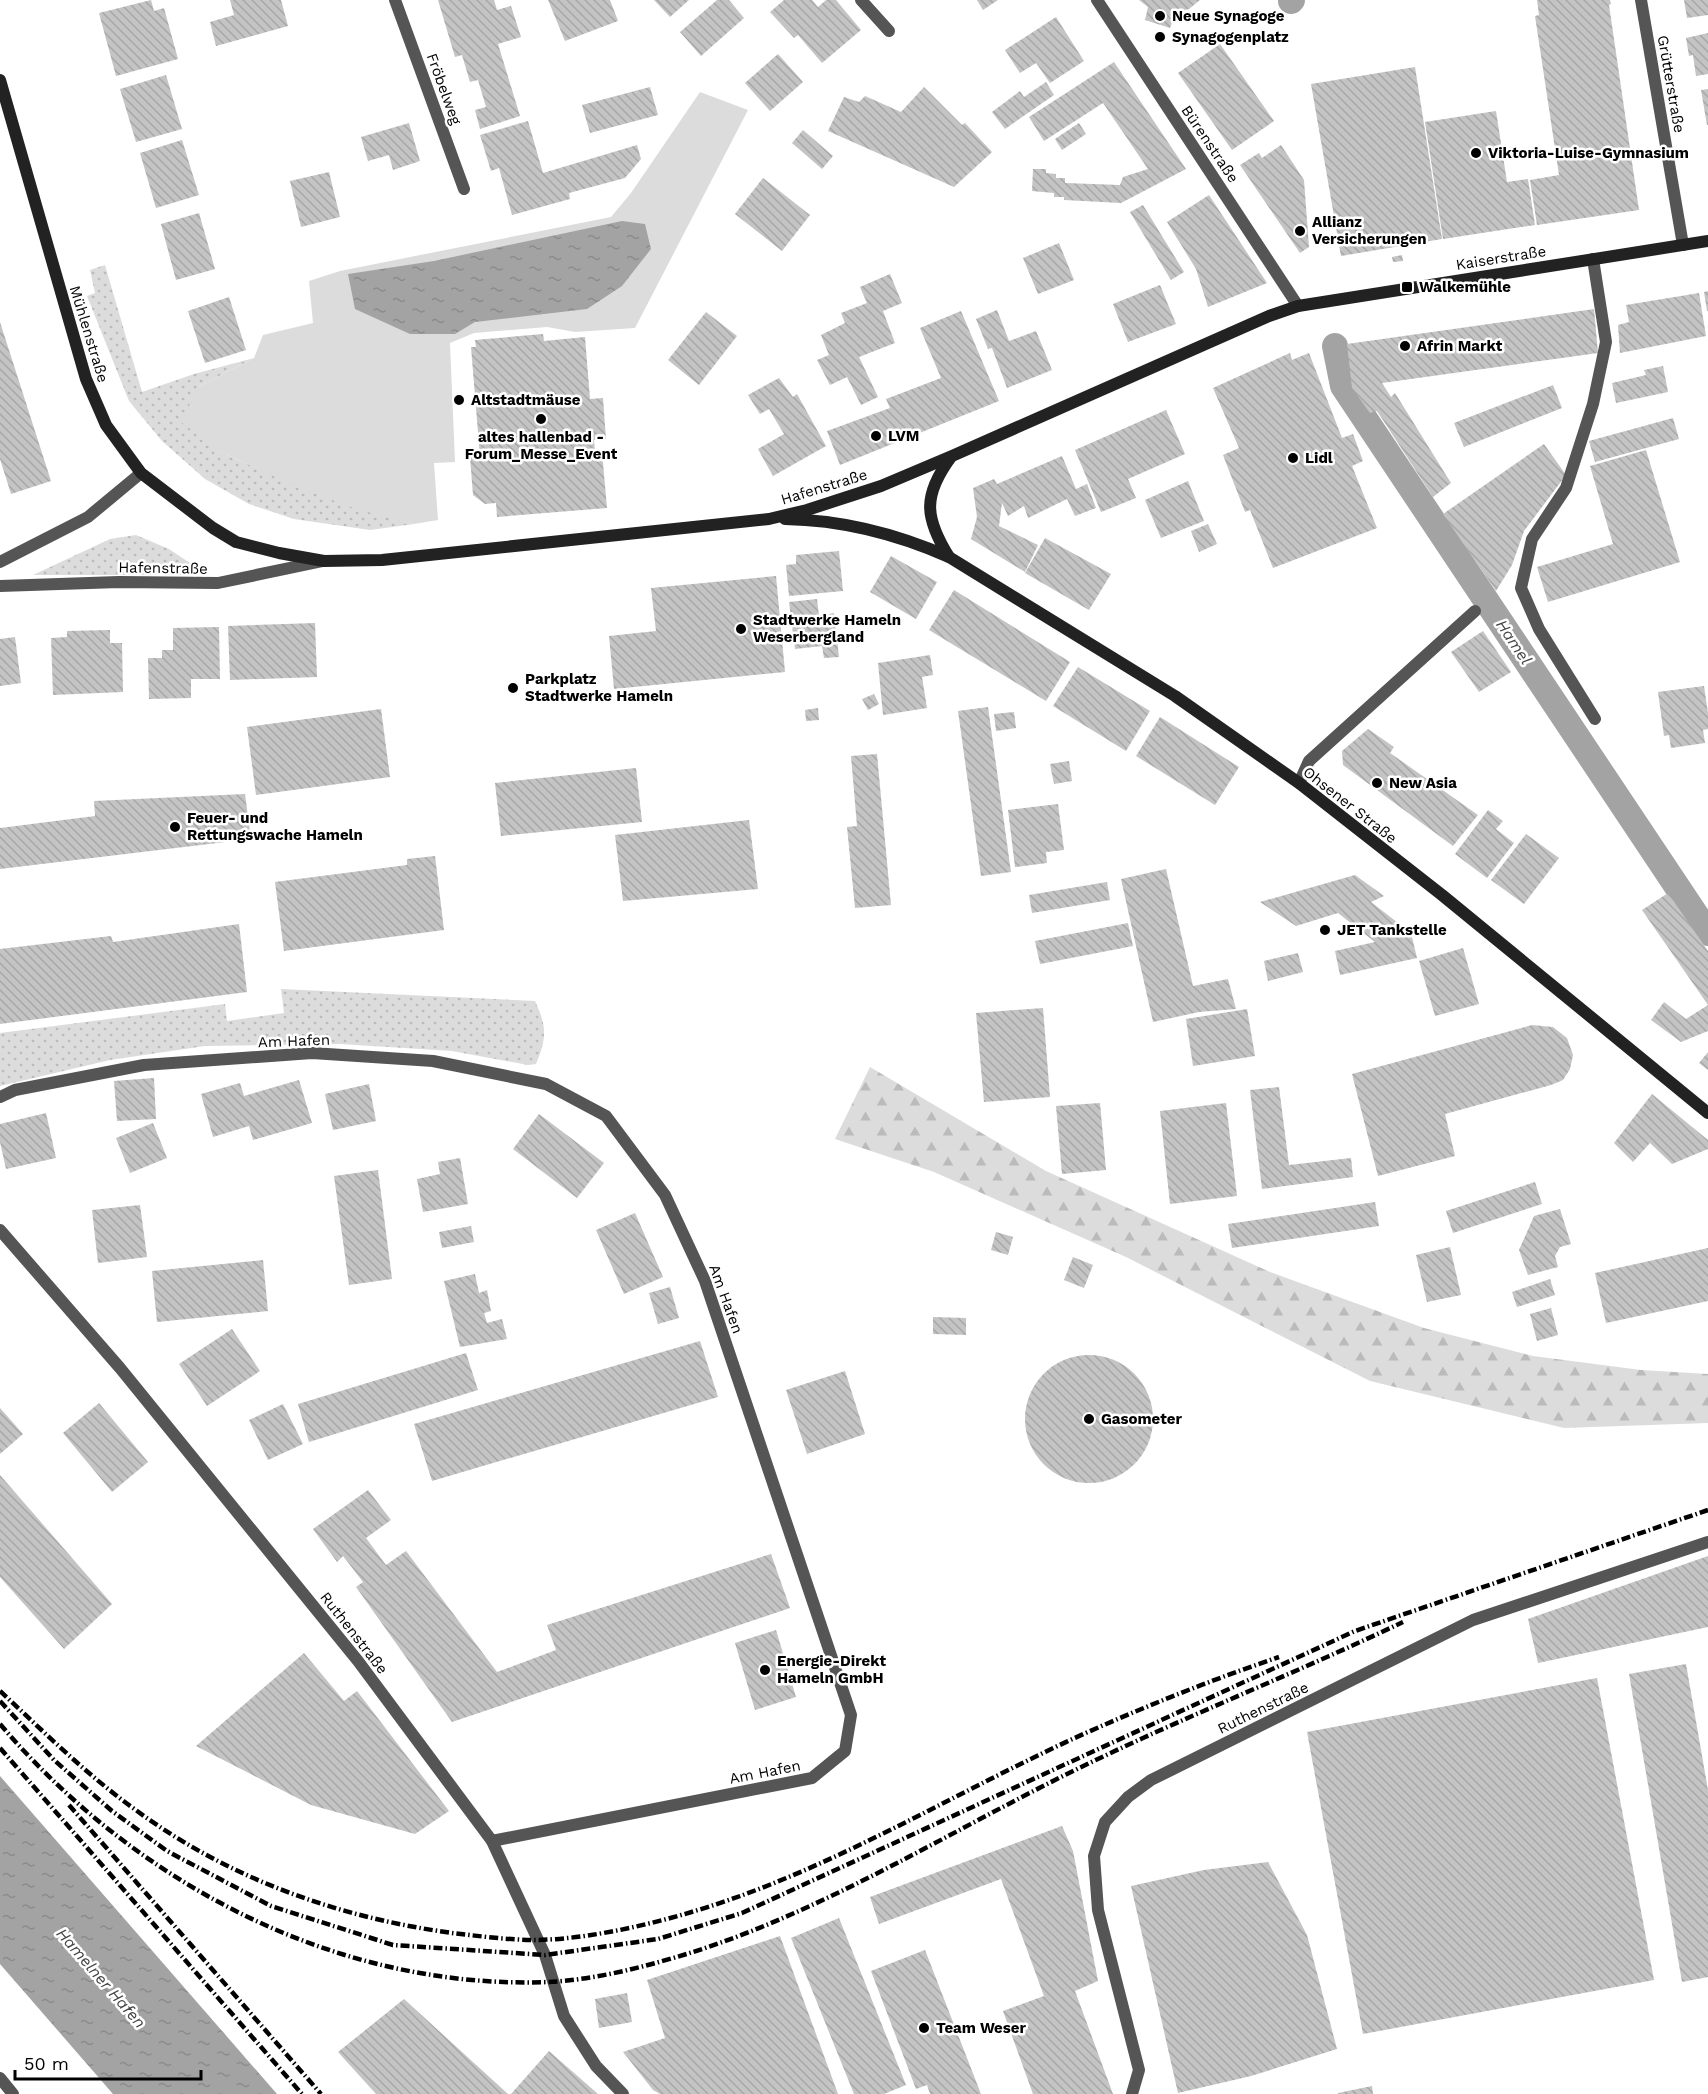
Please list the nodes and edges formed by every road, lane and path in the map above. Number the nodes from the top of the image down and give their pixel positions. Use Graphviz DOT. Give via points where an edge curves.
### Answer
graph roads {
  1 [pos="395,0"];
  2 [pos="861,0"];
  3 [pos="1097,0"];
  4 [pos="1641,0"];
  5 [pos="889,31"];
  6 [pos="0,80"];
  7 [pos="464,189"];
  8 [pos="1708,241"];
  9 [pos="1683,244"];
  10 [pos="1593,259"];
  11 [pos="1298,306"];
  12 [pos="952,456"];
  13 [pos="141,473"];
  14 [pos="769,519"];
  15 [pos="236,542"];
  16 [pos="949,556"];
  17 [pos="324,561"];
  18 [pos="0,562"];
  19 [pos="0,586"];
  20 [pos="1474,611"];
  21 [pos="1594,719"];
  22 [pos="1299,783"];
  23 [pos="0,1097"];
  24 [pos="1708,1113"];
  25 [pos="0,1230"];
  26 [pos="1708,1542"];
  27 [pos="492,1841"];
  28 [pos="0,2078"];
  29 [pos="13,2094"];
  30 [pos="622,2094"];
  31 [pos="1132,2094"];
  1 -- 7 [label="street, Fröbelweg"];
  2 -- 5 [label="street"];
  3 -- 11 [label="street, Bürenstraße"];
  4 -- 9 [label="street, Grütterstraße"];
  6 -- 13 [label="main road, Mühlenstraße" via="86,379 106,424"];
  8 -- 9 [label="main road, Kaiserstraße"];
  9 -- 10 [label="main road, Kaiserstraße"];
  10 -- 11 [label="main road, Kaiserstraße"];
  10 -- 21 [label="street" via="1606,342 1593,404 1566,488 1532,539 1521,588 1539,629"];
  11 -- 12 [label="main road, Hafenstraße"];
  12 -- 14 [label="main road, Hafenstraße" via="854,495"];
  12 -- 16 [label="main road, Ohsener Straße" via="931,492 929,512 932,526"];
  13 -- 15 [label="main road, Mühlenstraße" via="189,512"];
  13 -- 18 [label="street" via="88,517"];
  14 -- 16 [label="main road, Ohsener Straße" via="861,527"];
  14 -- 17 [label="main road, Hafenstraße" via="441,555"];
  15 -- 17 [label="main road, Hafenstraße"];
  16 -- 22 [label="main road, Ohsener Straße" via="1175,696"];
  17 -- 19 [label="street, Hafenstraße" via="218,583"];
  20 -- 22 [label="street" via="1309,761"];
  22 -- 24 [label="main road, Ohsener Straße"];
  23 -- 27 [label="street, Am Hafen" via="15,1090 144,1065 312,1053 433,1061 546,1084 606,1116 665,1195 705,1281 851,1715 845,1751 812,1778"];
  25 -- 27 [label="street, Ruthenstraße" via="120,1368 351,1652"];
  26 -- 31 [label="street, Ruthenstraße" via="1473,1620 1150,1780 1128,1797 1104,1822 1094,1856 1098,1910 1139,2070"];
  27 -- 30 [label="street, Ruthenstraße" via="545,1955 564,2016 596,2066"];
  28 -- 29 [label="street"];
}
